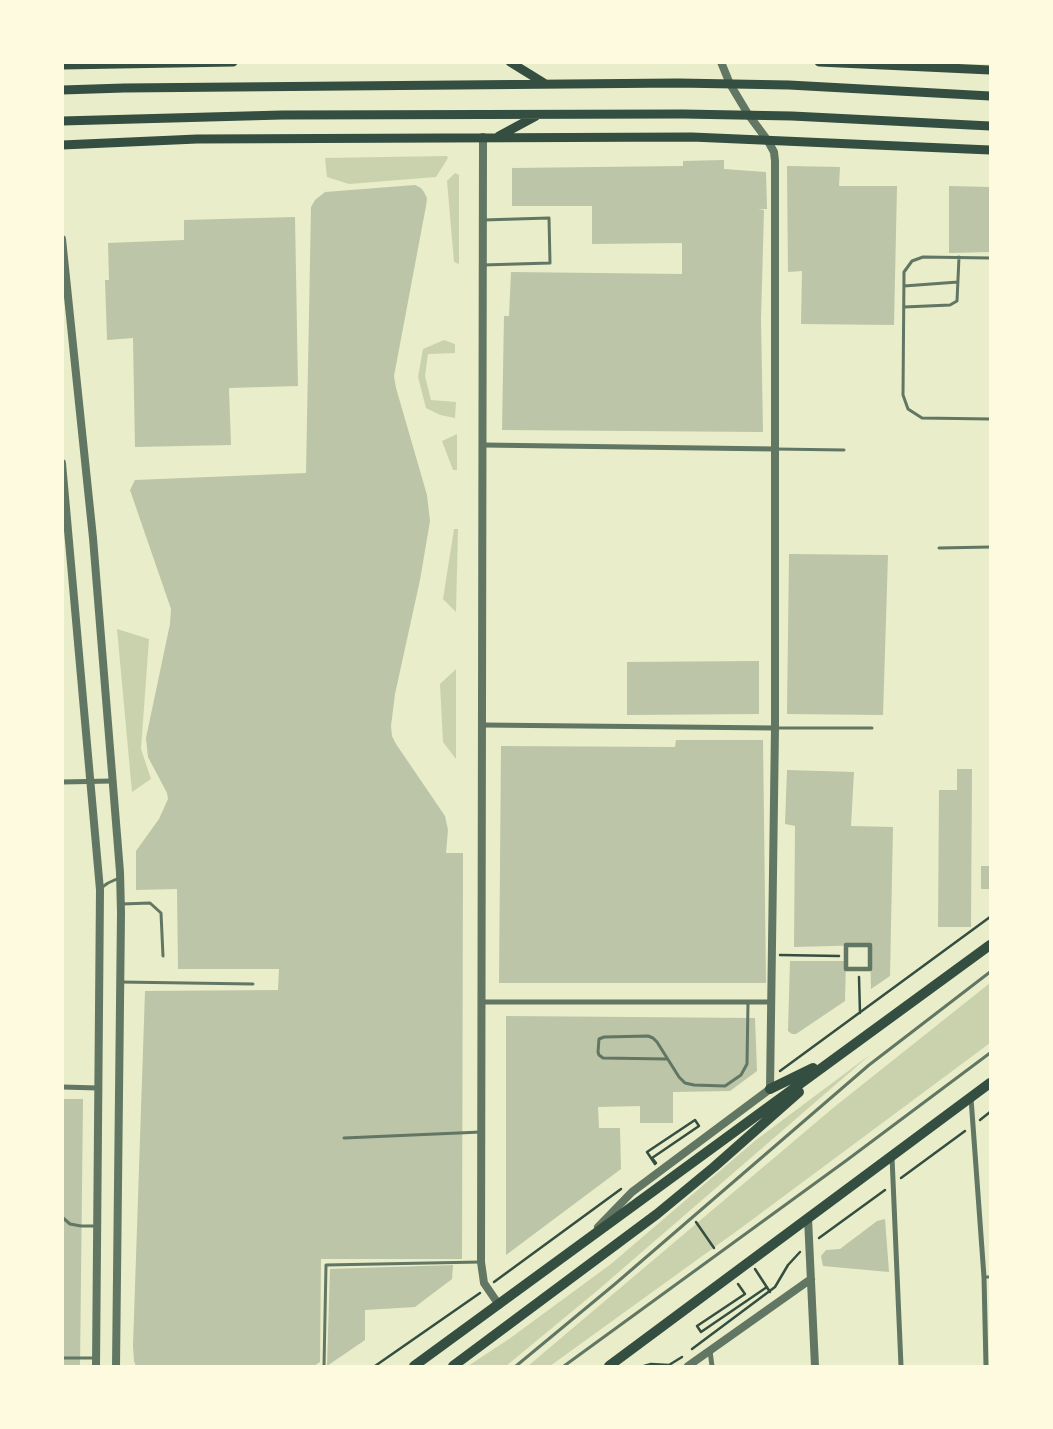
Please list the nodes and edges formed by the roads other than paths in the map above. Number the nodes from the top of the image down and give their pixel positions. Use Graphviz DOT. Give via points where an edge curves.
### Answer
graph roads {
  1 [pos="233,62"];
  2 [pos="510,62"];
  3 [pos="721,62"];
  4 [pos="819,62"];
  5 [pos="909,64"];
  6 [pos="62,65"];
  7 [pos="990,70"];
  8 [pos="544,83"];
  9 [pos="730,84"];
  10 [pos="62,90"];
  11 [pos="990,96"];
  12 [pos="539,114"];
  13 [pos="748,114"];
  14 [pos="62,120"];
  15 [pos="990,126"];
  16 [pos="483,137"];
  17 [pos="497,138"];
  18 [pos="768,141"];
  19 [pos="62,144"];
  20 [pos="990,150"];
  21 [pos="483,220"];
  22 [pos="62,239"];
  23 [pos="959,258"];
  24 [pos="990,258"];
  25 [pos="483,266"];
  26 [pos="958,282"];
  27 [pos="904,286"];
  28 [pos="904,307"];
  29 [pos="990,419"];
  30 [pos="483,445"];
  31 [pos="775,449"];
  32 [pos="844,450"];
  33 [pos="62,462"];
  34 [pos="63,477"];
  35 [pos="939,548"];
  36 [pos="990,548"];
  37 [pos="483,725"];
  38 [pos="775,728"];
  39 [pos="872,728"];
  40 [pos="112,781"];
  41 [pos="62,782"];
  42 [pos="90,782"];
  43 [pos="120,878"];
  44 [pos="100,890"];
  45 [pos="121,904"];
  46 [pos="990,945"];
  47 [pos="163,956"];
  48 [pos="846,957"];
  49 [pos="990,972"];
  50 [pos="120,982"];
  51 [pos="253,984"];
  52 [pos="482,1002"];
  53 [pos="748,1002"];
  54 [pos="771,1002"];
  55 [pos="990,1053"];
  56 [pos="839,1056"];
  57 [pos="667,1059"];
  58 [pos="990,1083"];
  59 [pos="62,1087"];
  60 [pos="98,1088"];
  61 [pos="770,1089"];
  62 [pos="971,1097"];
  63 [pos="481,1132"];
  64 [pos="344,1138"];
  65 [pos="892,1157"];
  66 [pos="62,1217"];
  67 [pos="808,1218"];
  68 [pos="97,1226"];
  69 [pos="578,1247"];
  70 [pos="481,1262"];
  71 [pos="984,1277"];
  72 [pos="990,1277"];
  73 [pos="811,1279"];
  74 [pos="499,1305"];
  75 [pos="710,1351"];
  76 [pos="62,1358"];
  77 [pos="96,1358"];
  78 [pos="96,1366"];
  79 [pos="116,1366"];
  80 [pos="324,1366"];
  81 [pos="414,1366"];
  82 [pos="453,1366"];
  83 [pos="516,1366"];
  84 [pos="564,1366"];
  85 [pos="611,1366"];
  86 [pos="688,1366"];
  87 [pos="712,1366"];
  88 [pos="815,1366"];
  89 [pos="901,1366"];
  90 [pos="986,1366"];
  1 -- 6 [label="main road"];
  2 -- 8 [label="main road"];
  3 -- 9 [label="street"];
  4 -- 5 [label="main road"];
  5 -- 7 [label="main road"];
  8 -- 9 [label="main road"];
  8 -- 10 [label="main road"];
  9 -- 11 [label="main road"];
  9 -- 13 [label="street"];
  12 -- 13 [label="main road"];
  12 -- 14 [label="main road" via="282,114"];
  12 -- 17 [label="main road"];
  13 -- 15 [label="main road"];
  13 -- 18 [label="street"];
  16 -- 17 [label="main road"];
  16 -- 19 [label="main road" via="197,139"];
  16 -- 21 [label="street"];
  17 -- 18 [label="main road" via="692,137"];
  18 -- 20 [label="main road"];
  18 -- 31 [label="street" via="775,161"];
  21 -- 25 [label="street"];
  21 -- 25 [label="lane" via="549,218 550,263"];
  22 -- 40 [label="street" via="93,538"];
  23 -- 24 [label="lane"];
  23 -- 26 [label="lane"];
  23 -- 27 [label="lane" via="924,257 912,261 904,272"];
  25 -- 30 [label="street"];
  26 -- 27 [label="lane"];
  26 -- 28 [label="lane" via="957,301 950,305"];
  27 -- 28 [label="lane"];
  28 -- 29 [label="lane" via="903,395 908,410 922,418"];
  30 -- 31 [label="street"];
  30 -- 37 [label="street"];
  31 -- 32 [label="lane"];
  31 -- 38 [label="street"];
  33 -- 34 [label="street"];
  34 -- 42 [label="street"];
  35 -- 36 [label="lane"];
  37 -- 38 [label="street"];
  37 -- 52 [label="street"];
  38 -- 39 [label="lane"];
  38 -- 54 [label="street"];
  40 -- 42 [label="street"];
  40 -- 43 [label="street"];
  41 -- 42 [label="street"];
  42 -- 44 [label="street"];
  43 -- 44 [label="lane"];
  43 -- 45 [label="street"];
  44 -- 60 [label="street"];
  45 -- 47 [label="lane" via="150,903 161,913"];
  45 -- 50 [label="street"];
  46 -- 56 [label="highway"];
  48 -- 48 [label="street" via="846,945 870,945 870,969 846,969"];
  49 -- 83 [label="lane" via="869,1065"];
  50 -- 51 [label="lane"];
  50 -- 79 [label="street"];
  52 -- 53 [label="street"];
  52 -- 63 [label="street"];
  53 -- 54 [label="street"];
  53 -- 57 [label="lane" via="747,1064 744,1072 733,1082 724,1086 689,1085 681,1080"];
  54 -- 61 [label="street"];
  55 -- 84 [label="lane"];
  56 -- 61 [label="highway"];
  56 -- 69 [label="highway"];
  56 -- 82 [label="highway" via="657,1214"];
  57 -- 57 [label="lane" via="650,1037 599,1039 598,1052 603,1058"];
  58 -- 62 [label="highway"];
  59 -- 60 [label="street"];
  60 -- 68 [label="street"];
  61 -- 69 [label="street" via="632,1192"];
  62 -- 65 [label="highway"];
  62 -- 71 [label="street"];
  63 -- 64 [label="lane"];
  63 -- 70 [label="street"];
  65 -- 67 [label="highway"];
  65 -- 89 [label="street"];
  66 -- 68 [label="lane" via="70,1224"];
  67 -- 73 [label="street"];
  67 -- 85 [label="highway"];
  68 -- 77 [label="street"];
  69 -- 74 [label="highway"];
  70 -- 74 [label="street" via="484,1283"];
  70 -- 80 [label="lane" via="326,1265"];
  71 -- 72 [label="lane"];
  71 -- 90 [label="street"];
  73 -- 75 [label="street"];
  73 -- 88 [label="street"];
  74 -- 81 [label="highway"];
  75 -- 86 [label="street"];
  75 -- 87 [label="street"];
  76 -- 77 [label="lane"];
  77 -- 78 [label="street"];
}
